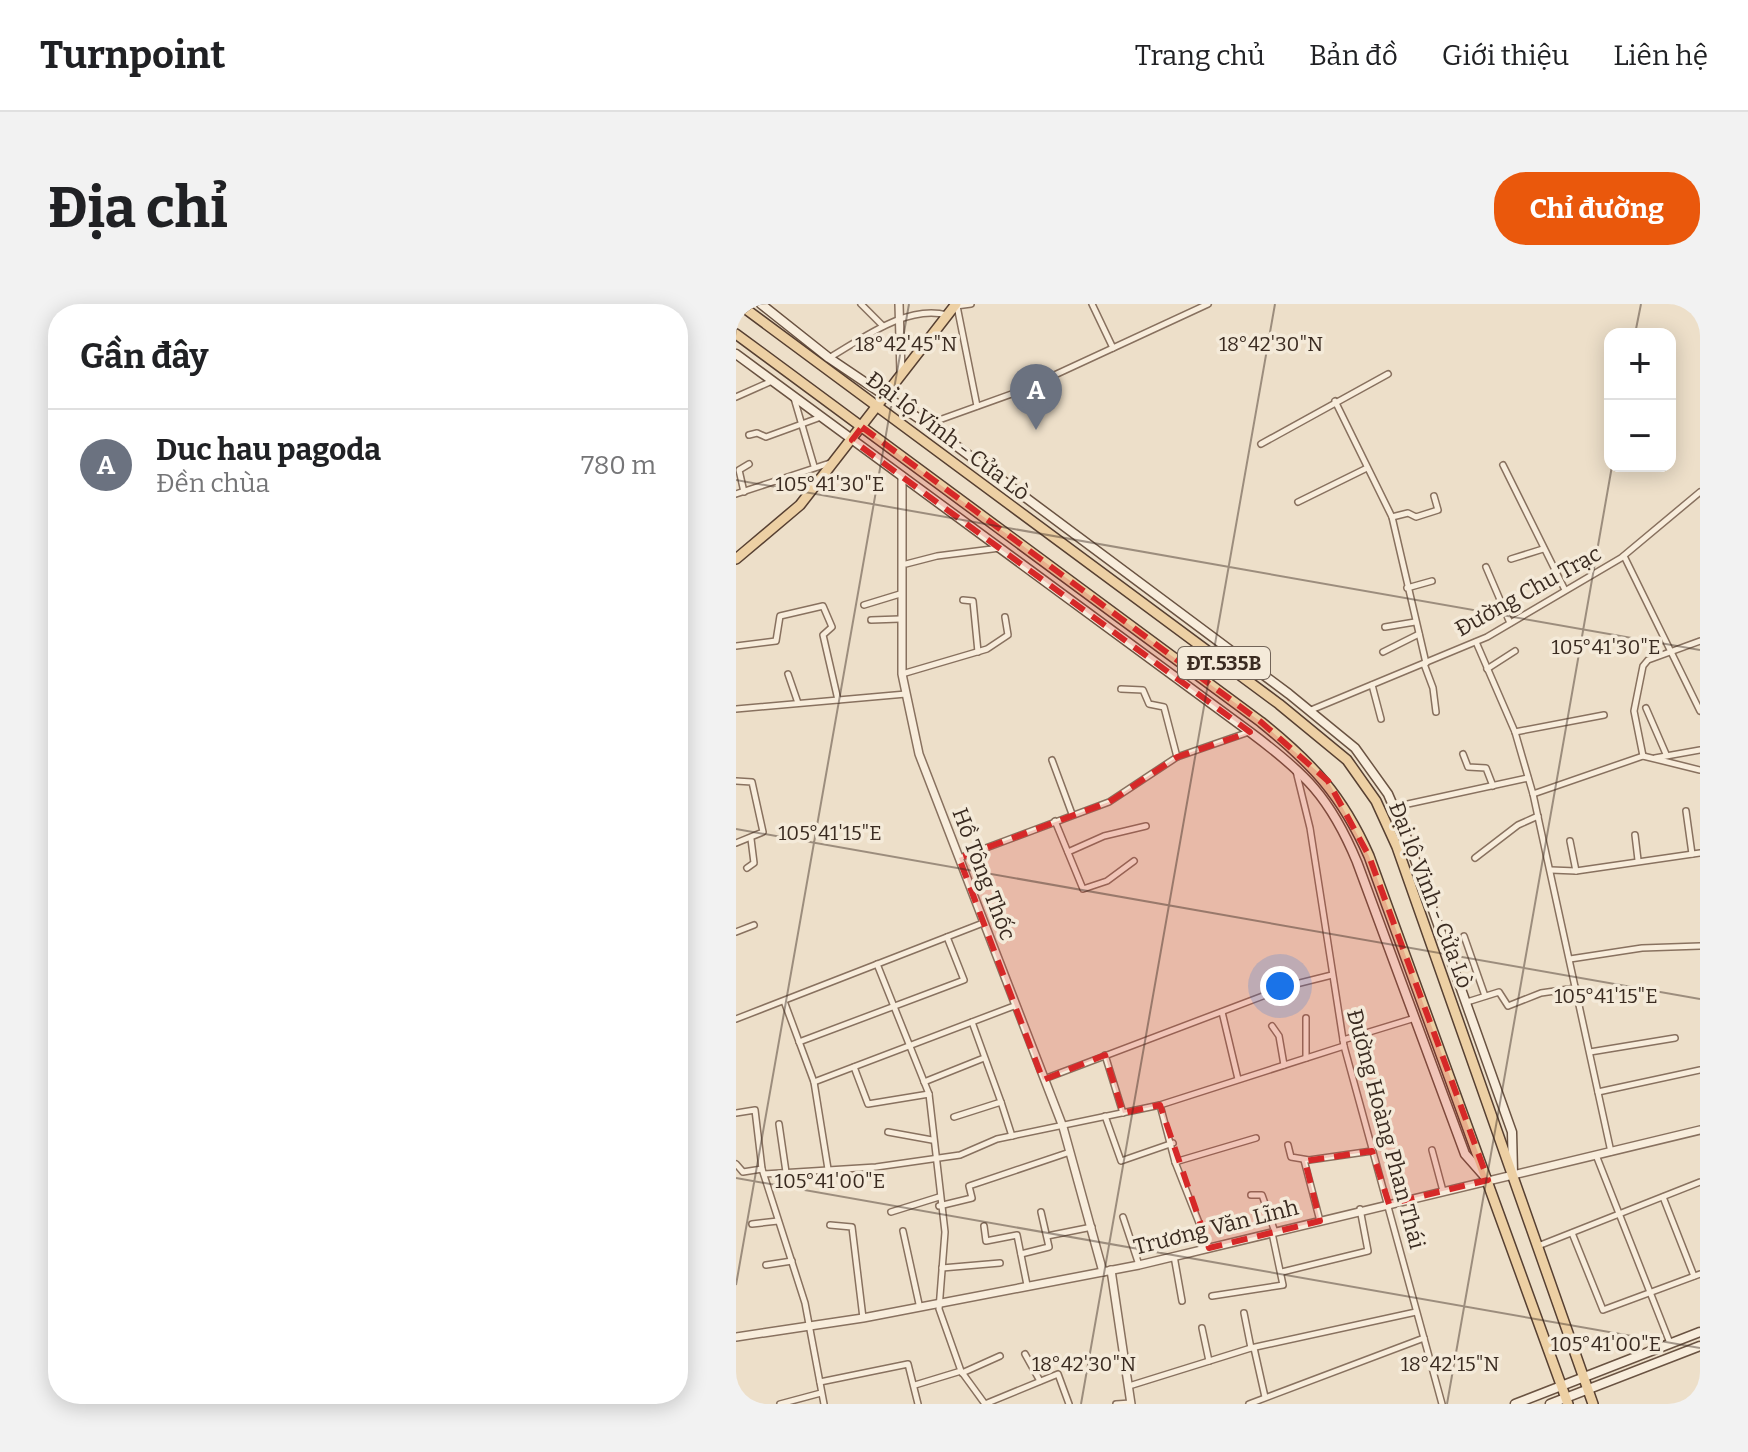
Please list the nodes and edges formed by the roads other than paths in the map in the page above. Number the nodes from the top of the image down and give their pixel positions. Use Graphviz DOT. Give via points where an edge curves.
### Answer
graph roads {
  1 [pos="739,304"];
  2 [pos="761,304"];
  3 [pos="861,304"];
  4 [pos="899,304"];
  5 [pos="971,304"];
  6 [pos="1092,304"];
  7 [pos="1208,304"];
  8 [pos="956,305"];
  9 [pos="948,316"];
  10 [pos="899,319"];
  11 [pos="883,326"];
  12 [pos="736,334"];
  13 [pos="1113,348"];
  14 [pos="736,354"];
  15 [pos="829,358"];
  16 [pos="1388,374"];
  17 [pos="901,377"];
  18 [pos="773,381"];
  19 [pos="793,396"];
  20 [pos="886,396"];
  21 [pos="736,397"];
  22 [pos="1335,401"];
  23 [pos="977,406"];
  24 [pos="879,407"];
  25 [pos="821,417"];
  26 [pos="927,424"];
  27 [pos="801,425"];
  28 [pos="862,427"];
  29 [pos="749,435"];
  30 [pos="852,440"];
  31 [pos="1261,444"];
  32 [pos="835,463"];
  33 [pos="749,464"];
  34 [pos="1503,465"];
  35 [pos="814,466"];
  36 [pos="1367,468"];
  37 [pos="902,476"];
  38 [pos="744,492"];
  39 [pos="1700,492"];
  40 [pos="736,494"];
  41 [pos="1434,496"];
  42 [pos="1298,502"];
  43 [pos="1392,517"];
  44 [pos="1000,548"];
  45 [pos="1543,549"];
  46 [pos="1624,556"];
  47 [pos="736,559"];
  48 [pos="1511,559"];
  49 [pos="906,564"];
  50 [pos="1486,567"];
  51 [pos="1432,581"];
  52 [pos="1407,588"];
  53 [pos="1565,590"];
  54 [pos="900,594"];
  55 [pos="963,600"];
  56 [pos="864,605"];
  57 [pos="1005,617"];
  58 [pos="900,619"];
  59 [pos="871,620"];
  60 [pos="1415,622"];
  61 [pos="1510,623"];
  62 [pos="1385,627"];
  63 [pos="1419,634"];
  64 [pos="1700,641"];
  65 [pos="1476,642"];
  66 [pos="736,646"];
  67 [pos="1515,651"];
  68 [pos="978,652"];
  69 [pos="1383,652"];
  70 [pos="1672,652"];
  71 [pos="1425,664"];
  72 [pos="1487,669"];
  73 [pos="788,674"];
  74 [pos="902,674"];
  75 [pos="1372,685"];
  76 [pos="1121,689"];
  77 [pos="906,694"];
  78 [pos="838,700"];
  79 [pos="798,703"];
  80 [pos="1646,708"];
  81 [pos="736,709"];
  82 [pos="1311,710"];
  83 [pos="1700,711"];
  84 [pos="1436,712"];
  85 [pos="1604,715"];
  86 [pos="1381,719"];
  87 [pos="1250,732"];
  88 [pos="1515,732"];
  89 [pos="1700,750"];
  90 [pos="1463,754"];
  91 [pos="1666,754"];
  92 [pos="1643,756"];
  93 [pos="1177,757"];
  94 [pos="1655,758"];
  95 [pos="1052,760"];
  96 [pos="1294,765"];
  97 [pos="1700,770"];
  98 [pos="1528,778"];
  99 [pos="736,781"];
  100 [pos="1493,786"];
  101 [pos="1533,794"];
  102 [pos="1394,807"];
  103 [pos="1686,811"];
  104 [pos="1072,814"];
  105 [pos="1538,816"];
  106 [pos="1055,821"];
  107 [pos="1146,826"];
  108 [pos="1635,835"];
  109 [pos="751,839"];
  110 [pos="1570,841"];
  111 [pos="736,843"];
  112 [pos="1068,852"];
  113 [pos="1700,853"];
  114 [pos="1692,854"];
  115 [pos="959,858"];
  116 [pos="1475,858"];
  117 [pos="1638,860"];
  118 [pos="1134,861"];
  119 [pos="747,868"];
  120 [pos="1551,870"];
  121 [pos="1576,871"];
  122 [pos="983,923"];
  123 [pos="754,925"];
  124 [pos="736,932"];
  125 [pos="1464,936"];
  126 [pos="947,937"];
  127 [pos="1700,946"];
  128 [pos="1570,959"];
  129 [pos="877,964"];
  130 [pos="1332,975"];
  131 [pos="1576,988"];
  132 [pos="1485,996"];
  133 [pos="784,1001"];
  134 [pos="1467,1002"];
  135 [pos="1014,1006"];
  136 [pos="894,1007"];
  137 [pos="1222,1012"];
  138 [pos="1306,1018"];
  139 [pos="1416,1018"];
  140 [pos="736,1019"];
  141 [pos="972,1022"];
  142 [pos="1272,1026"];
  143 [pos="1675,1038"];
  144 [pos="799,1042"];
  145 [pos="1343,1043"];
  146 [pos="910,1046"];
  147 [pos="1590,1052"];
  148 [pos="1105,1055"];
  149 [pos="984,1058"];
  150 [pos="1306,1058"];
  151 [pos="1284,1065"];
  152 [pos="854,1067"];
  153 [pos="1700,1070"];
  154 [pos="1238,1079"];
  155 [pos="1043,1080"];
  156 [pos="814,1082"];
  157 [pos="924,1082"];
  158 [pos="1598,1092"];
  159 [pos="929,1094"];
  160 [pos="1001,1102"];
  161 [pos="1160,1105"];
  162 [pos="736,1113"];
  163 [pos="1123,1113"];
  164 [pos="1105,1116"];
  165 [pos="954,1117"];
  166 [pos="779,1124"];
  167 [pos="1063,1127"];
  168 [pos="1700,1130"];
  169 [pos="888,1132"];
  170 [pos="1012,1136"];
  171 [pos="1256,1138"];
  172 [pos="932,1140"];
  173 [pos="1173,1143"];
  174 [pos="1288,1145"];
  175 [pos="1432,1150"];
  176 [pos="1372,1151"];
  177 [pos="1071,1152"];
  178 [pos="1611,1152"];
  179 [pos="1596,1155"];
  180 [pos="934,1160"];
  181 [pos="1304,1160"];
  182 [pos="1175,1162"];
  183 [pos="736,1164"];
  184 [pos="828,1169"];
  185 [pos="763,1172"];
  186 [pos="786,1172"];
  187 [pos="1513,1173"];
  188 [pos="1488,1180"];
  189 [pos="1700,1182"];
  190 [pos="1443,1191"];
  191 [pos="1251,1195"];
  192 [pos="939,1197"];
  193 [pos="1663,1197"];
  194 [pos="1389,1204"];
  195 [pos="939,1206"];
  196 [pos="1360,1209"];
  197 [pos="891,1212"];
  198 [pos="1041,1212"];
  199 [pos="1619,1215"];
  200 [pos="1123,1217"];
  201 [pos="778,1221"];
  202 [pos="1320,1221"];
  203 [pos="752,1224"];
  204 [pos="830,1225"];
  205 [pos="984,1226"];
  206 [pos="1092,1227"];
  207 [pos="903,1231"];
  208 [pos="1273,1232"];
  209 [pos="1572,1233"];
  210 [pos="1047,1236"];
  211 [pos="1538,1246"];
  212 [pos="1209,1248"];
  213 [pos="1021,1254"];
  214 [pos="1174,1256"];
  215 [pos="792,1261"];
  216 [pos="1000,1263"];
  217 [pos="766,1265"];
  218 [pos="1139,1265"];
  219 [pos="942,1268"];
  220 [pos="1107,1271"];
  221 [pos="1282,1272"];
  222 [pos="1697,1275"];
  223 [pos="1027,1285"];
  224 [pos="1649,1295"];
  225 [pos="1212,1296"];
  226 [pos="942,1300"];
  227 [pos="1182,1301"];
  228 [pos="919,1304"];
  229 [pos="1416,1312"];
  230 [pos="1244,1313"];
  231 [pos="863,1318"];
  232 [pos="810,1327"];
  233 [pos="1202,1328"];
  234 [pos="1700,1332"];
  235 [pos="736,1337"];
  236 [pos="1424,1337"];
  237 [pos="1570,1339"];
  238 [pos="1670,1343"];
  239 [pos="1547,1346"];
  240 [pos="1700,1346"];
  241 [pos="1253,1348"];
  242 [pos="1025,1354"];
  243 [pos="1000,1356"];
  244 [pos="1209,1361"];
  245 [pos="961,1372"];
  246 [pos="1584,1376"];
  247 [pos="1040,1381"];
  248 [pos="820,1382"];
  249 [pos="915,1385"];
  250 [pos="1561,1385"];
  251 [pos="1129,1386"];
  252 [pos="1588,1389"];
  253 [pos="821,1393"];
  254 [pos="1265,1398"];
  255 [pos="1567,1401"];
  256 [pos="1131,1403"];
  257 [pos="780,1404"];
  258 [pos="824,1404"];
  259 [pos="918,1404"];
  260 [pos="985,1404"];
  261 [pos="1069,1404"];
  262 [pos="1116,1404"];
  263 [pos="1249,1404"];
  264 [pos="1442,1404"];
  265 [pos="1515,1404"];
  266 [pos="1550,1404"];
  267 [pos="1593,1404"];
  1 -- 24 [label="main road, Đại lộ Vinh - Cửa Lò / ĐT.535B"];
  2 -- 15 [label="main road"];
  3 -- 11 [label="street"];
  4 -- 10 [label="street"];
  5 -- 8 [label="street"];
  6 -- 13 [label="street"];
  7 -- 13 [label="street"];
  8 -- 9 [label="main road"];
  8 -- 23 [label="street"];
  9 -- 10 [label="street" via="926,313"];
  9 -- 17 [label="main road"];
  10 -- 11 [label="street"];
  10 -- 17 [label="street"];
  11 -- 15 [label="street"];
  12 -- 28 [label="main road, Đại lộ Vinh - Cửa Lò / ĐT.535B"];
  13 -- 23 [label="street"];
  14 -- 18 [label="main road"];
  15 -- 20 [label="main road"];
  16 -- 22 [label="street"];
  17 -- 20 [label="main road"];
  18 -- 19 [label="main road"];
  18 -- 21 [label="street"];
  19 -- 25 [label="main road"];
  19 -- 27 [label="street"];
  20 -- 24 [label="main road"];
  20 -- 26 [label="main road"];
  22 -- 31 [label="street"];
  22 -- 36 [label="street"];
  23 -- 26 [label="street"];
  24 -- 28 [label="main road"];
  24 -- 187 [label="main road, Đại lộ Vinh - Cửa Lò / ĐT.535B" via="1347,760 1376,801 1397,847"];
  25 -- 27 [label="street"];
  25 -- 30 [label="main road"];
  26 -- 82 [label="main road"];
  27 -- 29 [label="street" via="766,437"];
  27 -- 35 [label="street"];
  28 -- 30 [label="main road"];
  28 -- 188 [label="main road, Đại lộ Vinh - Cửa Lò / ĐT.535B" via="1261,722 1328,781 1369,856"];
  30 -- 32 [label="main road"];
  30 -- 37 [label="main road"];
  32 -- 35 [label="street"];
  32 -- 47 [label="main road" via="800,505"];
  33 -- 38 [label="street" via="739,470"];
  34 -- 45 [label="street"];
  35 -- 38 [label="street"];
  36 -- 42 [label="street"];
  36 -- 43 [label="street"];
  37 -- 44 [label="main road"];
  37 -- 54 [label="street, Hồ Tông Thốc"];
  38 -- 40 [label="street"];
  39 -- 46 [label="street, Đường Chu Trạc"];
  41 -- 43 [label="street" via="1438,510"];
  43 -- 52 [label="street"];
  44 -- 49 [label="street"];
  44 -- 87 [label="main road"];
  45 -- 48 [label="street"];
  45 -- 53 [label="street"];
  46 -- 53 [label="street, Đường Chu Trạc"];
  46 -- 70 [label="street"];
  50 -- 61 [label="street"];
  51 -- 52 [label="street"];
  52 -- 60 [label="street"];
  53 -- 61 [label="street, Đường Chu Trạc"];
  54 -- 56 [label="street"];
  54 -- 58 [label="street, Hồ Tông Thốc"];
  55 -- 68 [label="street" via="973,601"];
  57 -- 68 [label="street" via="1007,638"];
  58 -- 59 [label="street"];
  58 -- 74 [label="street, Hồ Tông Thốc"];
  60 -- 62 [label="street"];
  60 -- 63 [label="street"];
  61 -- 65 [label="street, Đường Chu Trạc"];
  63 -- 69 [label="street"];
  63 -- 71 [label="street"];
  64 -- 70 [label="street"];
  65 -- 71 [label="street, Đường Chu Trạc"];
  65 -- 72 [label="street"];
  66 -- 78 [label="street" via="776,641 780,616 823,606 832,627 823,635"];
  67 -- 72 [label="street"];
  68 -- 74 [label="street"];
  70 -- 83 [label="street"];
  70 -- 92 [label="street" via="1648,660 1643,668 1634,711"];
  71 -- 75 [label="street, Đường Chu Trạc"];
  71 -- 84 [label="street"];
  72 -- 88 [label="street"];
  73 -- 79 [label="street"];
  74 -- 77 [label="street, Hồ Tông Thốc"];
  75 -- 82 [label="street, Đường Chu Trạc"];
  75 -- 86 [label="street"];
  76 -- 93 [label="street" via="1143,690 1149,704 1164,707"];
  77 -- 78 [label="street"];
  77 -- 115 [label="street, Hồ Tông Thốc" via="919,754"];
  78 -- 79 [label="street"];
  79 -- 81 [label="street"];
  80 -- 91 [label="street"];
  82 -- 102 [label="main road" via="1355,748"];
  85 -- 88 [label="street"];
  87 -- 93 [label="street"];
  87 -- 96 [label="main road"];
  88 -- 98 [label="street"];
  89 -- 91 [label="street"];
  90 -- 100 [label="street" via="1468,767 1488,769"];
  91 -- 94 [label="street"];
  92 -- 94 [label="street"];
  92 -- 101 [label="street"];
  93 -- 104 [label="street" via="1109,802"];
  94 -- 97 [label="street"];
  95 -- 104 [label="street"];
  96 -- 130 [label="street, Đường Hoàng Phan Thái" via="1310,828"];
  96 -- 139 [label="main road" via="1339,820"];
  98 -- 100 [label="street"];
  98 -- 101 [label="street"];
  99 -- 109 [label="street" via="749,779 754,784 763,832"];
  100 -- 102 [label="street"];
  101 -- 105 [label="street"];
  102 -- 134 [label="main road"];
  103 -- 114 [label="street"];
  104 -- 106 [label="street"];
  105 -- 116 [label="street"];
  105 -- 120 [label="street"];
  106 -- 112 [label="street"];
  106 -- 115 [label="street"];
  107 -- 112 [label="street"];
  108 -- 117 [label="street"];
  109 -- 111 [label="street"];
  109 -- 119 [label="street" via="754,863"];
  110 -- 121 [label="street"];
  112 -- 118 [label="street" via="1086,889"];
  113 -- 114 [label="street"];
  114 -- 117 [label="street"];
  115 -- 122 [label="street, Hồ Tông Thốc"];
  117 -- 121 [label="street"];
  120 -- 121 [label="street"];
  120 -- 128 [label="street"];
  122 -- 126 [label="street"];
  122 -- 135 [label="street, Hồ Tông Thốc"];
  123 -- 124 [label="street"];
  125 -- 132 [label="street"];
  126 -- 129 [label="street"];
  126 -- 136 [label="street" via="964,980"];
  127 -- 128 [label="street"];
  128 -- 131 [label="street"];
  129 -- 133 [label="street"];
  129 -- 136 [label="street"];
  130 -- 137 [label="street"];
  130 -- 145 [label="street, Đường Hoàng Phan Thái"];
  131 -- 132 [label="street" via="1541,993 1508,1006 1499,992"];
  131 -- 147 [label="street"];
  132 -- 134 [label="street"];
  133 -- 140 [label="street"];
  133 -- 144 [label="street"];
  134 -- 187 [label="main road" via="1514,1137"];
  135 -- 141 [label="street"];
  135 -- 155 [label="street, Hồ Tông Thốc"];
  136 -- 144 [label="street"];
  136 -- 146 [label="street"];
  137 -- 148 [label="street"];
  137 -- 154 [label="street"];
  138 -- 150 [label="street"];
  139 -- 145 [label="street"];
  139 -- 188 [label="main road" via="1465,1154"];
  141 -- 146 [label="street"];
  141 -- 149 [label="street"];
  142 -- 151 [label="street"];
  143 -- 147 [label="street"];
  144 -- 156 [label="street"];
  145 -- 150 [label="street"];
  145 -- 176 [label="street, Đường Hoàng Phan Thái"];
  146 -- 152 [label="street"];
  146 -- 157 [label="street"];
  147 -- 158 [label="street"];
  148 -- 155 [label="street"];
  148 -- 163 [label="street"];
  149 -- 157 [label="street"];
  149 -- 160 [label="street"];
  150 -- 151 [label="street"];
  151 -- 154 [label="street"];
  152 -- 156 [label="street"];
  152 -- 159 [label="street" via="868,1104"];
  153 -- 158 [label="street"];
  154 -- 161 [label="street"];
  155 -- 167 [label="street, Hồ Tông Thốc"];
  156 -- 184 [label="street"];
  157 -- 159 [label="street"];
  158 -- 178 [label="street"];
  159 -- 172 [label="street"];
  160 -- 165 [label="street"];
  160 -- 170 [label="street"];
  161 -- 163 [label="street"];
  161 -- 173 [label="street"];
  162 -- 185 [label="street" via="755,1110"];
  163 -- 164 [label="street"];
  164 -- 167 [label="street"];
  164 -- 173 [label="street" via="1121,1161"];
  166 -- 186 [label="street"];
  167 -- 170 [label="street"];
  167 -- 177 [label="street, Hồ Tông Thốc"];
  168 -- 178 [label="street, Trương Văn Lĩnh"];
  169 -- 172 [label="street"];
  170 -- 180 [label="street"];
  171 -- 182 [label="street"];
  172 -- 180 [label="street"];
  173 -- 182 [label="street"];
  174 -- 181 [label="street" via="1291,1157"];
  175 -- 190 [label="street"];
  176 -- 181 [label="street"];
  176 -- 194 [label="street, Đường Hoàng Phan Thái"];
  177 -- 195 [label="street" via="969,1186 972,1198"];
  177 -- 206 [label="street, Hồ Tông Thốc"];
  178 -- 179 [label="street, Trương Văn Lĩnh"];
  179 -- 187 [label="street, Trương Văn Lĩnh"];
  179 -- 199 [label="street"];
  180 -- 184 [label="street"];
  180 -- 192 [label="street"];
  181 -- 202 [label="street"];
  182 -- 212 [label="street"];
  183 -- 185 [label="street" via="743,1172"];
  184 -- 186 [label="street"];
  185 -- 186 [label="street"];
  185 -- 201 [label="street"];
  187 -- 188 [label="street, Trương Văn Lĩnh"];
  187 -- 211 [label="main road, Đại lộ Vinh - Cửa Lò"];
  188 -- 190 [label="street, Trương Văn Lĩnh"];
  188 -- 239 [label="main road, Đại lộ Vinh - Cửa Lò"];
  189 -- 193 [label="street"];
  190 -- 194 [label="street, Trương Văn Lĩnh"];
  191 -- 208 [label="street" via="1262,1195"];
  192 -- 195 [label="street"];
  192 -- 197 [label="street"];
  193 -- 199 [label="street"];
  193 -- 222 [label="street"];
  194 -- 196 [label="street, Trương Văn Lĩnh"];
  194 -- 229 [label="street, Đường Hoàng Phan Thái"];
  195 -- 219 [label="street" via="945,1232"];
  196 -- 202 [label="street, Trương Văn Lĩnh"];
  196 -- 221 [label="street" via="1368,1251"];
  198 -- 210 [label="street"];
  199 -- 209 [label="street"];
  199 -- 224 [label="street"];
  200 -- 218 [label="street"];
  201 -- 203 [label="street"];
  201 -- 215 [label="street"];
  202 -- 208 [label="street, Trương Văn Lĩnh"];
  204 -- 231 [label="street" via="852,1227"];
  205 -- 213 [label="street" via="986,1241 1017,1235"];
  206 -- 210 [label="street"];
  206 -- 220 [label="street, Hồ Tông Thốc"];
  207 -- 228 [label="street"];
  208 -- 212 [label="street, Trương Văn Lĩnh"];
  208 -- 221 [label="street"];
  209 -- 211 [label="street"];
  209 -- 224 [label="street" via="1602,1309"];
  210 -- 213 [label="street" via="1048,1248"];
  211 -- 237 [label="main road, Đại lộ Vinh - Cửa Lò"];
  212 -- 214 [label="street, Trương Văn Lĩnh"];
  213 -- 223 [label="street"];
  214 -- 218 [label="street, Trương Văn Lĩnh"];
  214 -- 227 [label="street"];
  215 -- 217 [label="street"];
  215 -- 232 [label="street"];
  216 -- 219 [label="street"];
  218 -- 220 [label="street, Trương Văn Lĩnh"];
  219 -- 226 [label="street"];
  220 -- 223 [label="street, Trương Văn Lĩnh"];
  220 -- 251 [label="street, Hồ Tông Thốc"];
  221 -- 225 [label="street" via="1280,1287"];
  222 -- 224 [label="street"];
  223 -- 226 [label="street, Trương Văn Lĩnh"];
  224 -- 238 [label="street"];
  226 -- 228 [label="street, Trương Văn Lĩnh"];
  226 -- 245 [label="street" via="940,1313"];
  228 -- 231 [label="street, Trương Văn Lĩnh"];
  229 -- 236 [label="street, Đường Hoàng Phan Thái"];
  229 -- 241 [label="street"];
  230 -- 241 [label="street"];
  231 -- 232 [label="street, Trương Văn Lĩnh"];
  232 -- 235 [label="street, Trương Văn Lĩnh"];
  232 -- 248 [label="street"];
  233 -- 244 [label="street"];
  234 -- 238 [label="main road"];
  236 -- 254 [label="street"];
  236 -- 264 [label="street, Đường Hoàng Phan Thái"];
  237 -- 239 [label="main road" via="1562,1353"];
  237 -- 246 [label="main road, Đại lộ Vinh - Cửa Lò"];
  238 -- 246 [label="main road"];
  239 -- 250 [label="main road, Đại lộ Vinh - Cửa Lò"];
  240 -- 252 [label="main road"];
  241 -- 244 [label="street"];
  241 -- 254 [label="street"];
  242 -- 247 [label="street"];
  243 -- 245 [label="street"];
  244 -- 251 [label="street"];
  245 -- 249 [label="street"];
  245 -- 260 [label="street"];
  246 -- 250 [label="main road"];
  246 -- 252 [label="main road, Đại lộ Vinh - Cửa Lò"];
  247 -- 260 [label="street"];
  247 -- 261 [label="street" via="1059,1375"];
  248 -- 249 [label="street" via="907,1364"];
  248 -- 253 [label="street"];
  249 -- 259 [label="street"];
  250 -- 255 [label="main road, Đại lộ Vinh - Cửa Lò"];
  250 -- 265 [label="main road"];
  251 -- 256 [label="street, Hồ Tông Thốc"];
  252 -- 255 [label="main road"];
  252 -- 267 [label="main road, Đại lộ Vinh - Cửa Lò"];
  253 -- 257 [label="street"];
  253 -- 258 [label="street"];
  254 -- 263 [label="street"];
  255 -- 266 [label="main road"];
  256 -- 262 [label="street"];
}
